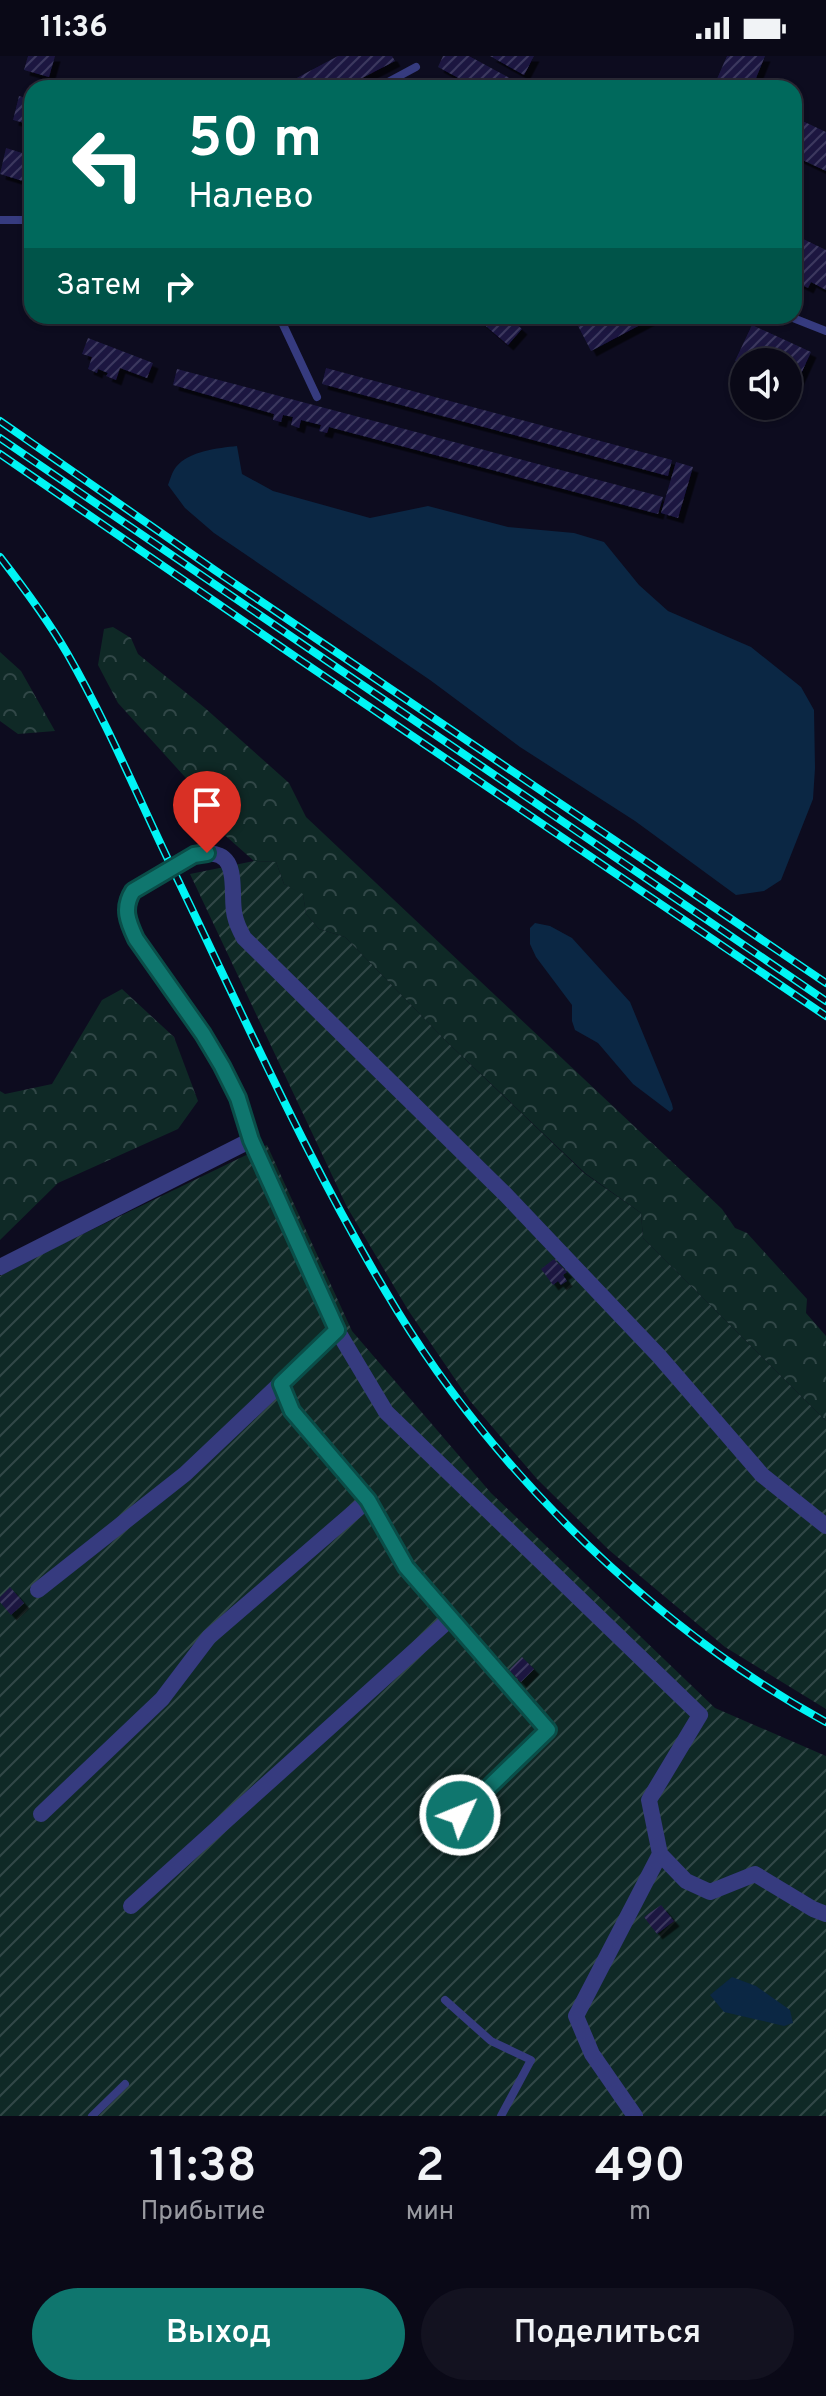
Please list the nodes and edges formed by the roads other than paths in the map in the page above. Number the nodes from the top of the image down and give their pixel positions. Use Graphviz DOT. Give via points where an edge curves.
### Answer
graph roads {
  1 [pos="416,67"];
  2 [pos="392,80"];
  3 [pos="0,220"];
  4 [pos="24,220"];
  5 [pos="802,322"];
  6 [pos="283,324"];
  7 [pos="826,331"];
  8 [pos="317,397"];
  9 [pos="251,1140"];
  10 [pos="0,1267"];
  11 [pos="337,1330"];
  12 [pos="281,1384"];
  13 [pos="368,1500"];
  14 [pos="826,1526"];
  15 [pos="38,1590"];
  16 [pos="450,1619"];
  17 [pos="41,1814"];
  18 [pos="438,1836"];
  19 [pos="660,1854"];
  20 [pos="131,1906"];
  21 [pos="826,1914"];
  22 [pos="445,2000"];
  23 [pos="125,2084"];
  24 [pos="92,2116"];
  25 [pos="501,2116"];
  26 [pos="635,2116"];
  1 -- 2 [label="lane"];
  3 -- 4 [label="lane"];
  5 -- 7 [label="lane"];
  6 -- 8 [label="lane"];
  9 -- 10 [label="street"];
  9 -- 11 [label="street"];
  9 -- 14 [label="street" via="222,1066 128,923 133,891 194,855 218,855 227,862 232,908 244,938 505,1194 659,1356 762,1475"];
  11 -- 12 [label="street"];
  11 -- 19 [label="street" via="386,1412 700,1715 649,1800"];
  12 -- 13 [label="street" via="292,1411"];
  12 -- 15 [label="street" via="185,1474"];
  13 -- 16 [label="street" via="406,1567"];
  13 -- 17 [label="street" via="209,1637 162,1699"];
  16 -- 18 [label="street" via="548,1730"];
  16 -- 20 [label="street"];
  19 -- 21 [label="street" via="686,1881 710,1892 755,1874"];
  19 -- 26 [label="street" via="576,2016 592,2054"];
  22 -- 25 [label="lane" via="491,2041 531,2060"];
  23 -- 24 [label="lane"];
}
